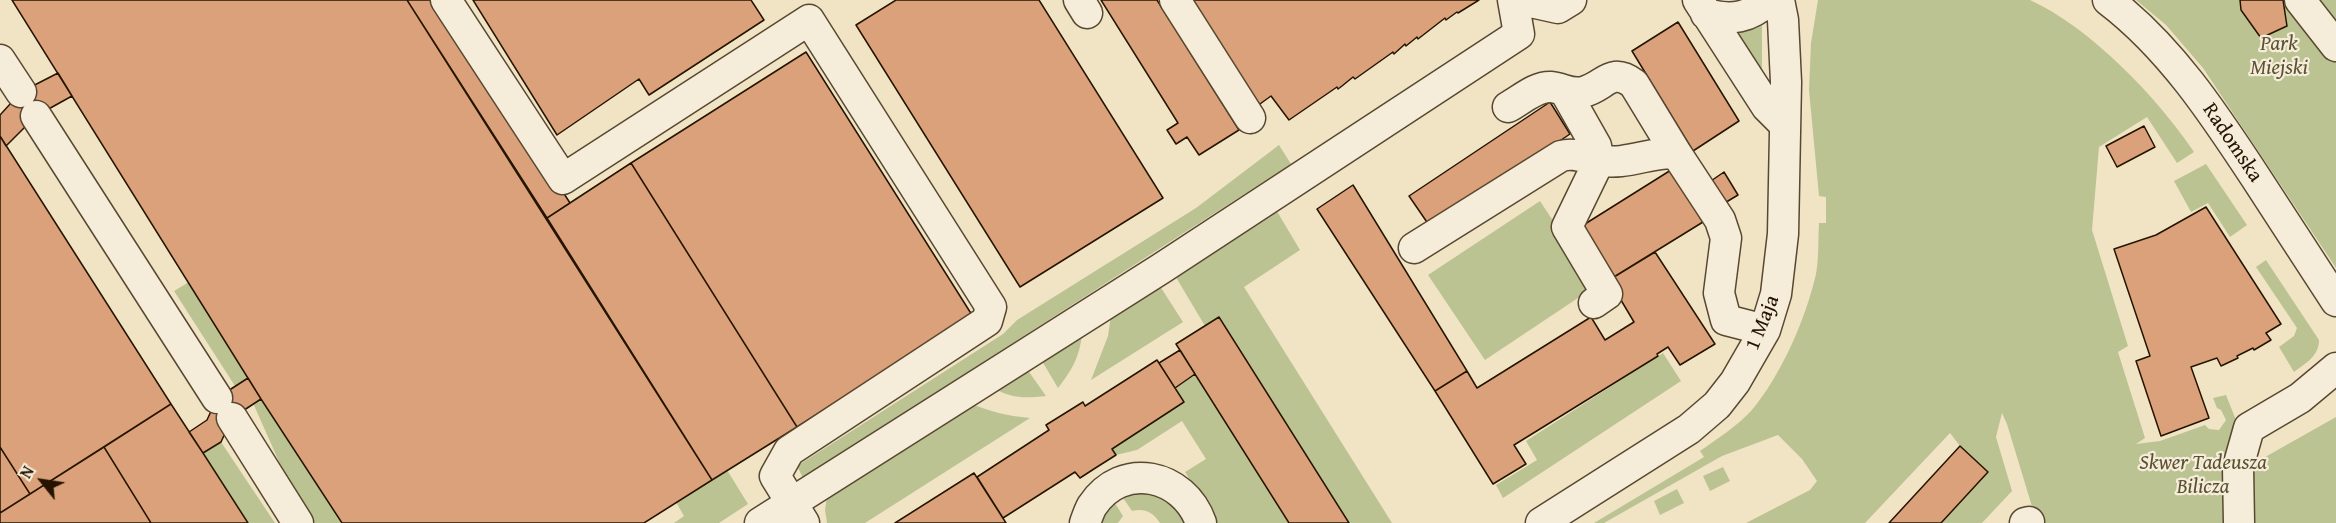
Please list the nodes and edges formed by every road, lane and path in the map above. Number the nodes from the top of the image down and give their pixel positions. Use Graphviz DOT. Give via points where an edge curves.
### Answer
graph roads {
  1 [pos="447,0"];
  2 [pos="1174,0"];
  3 [pos="1513,0"];
  4 [pos="1522,0"];
  5 [pos="1571,0"];
  6 [pos="2108,0"];
  7 [pos="1780,5"];
  8 [pos="2309,6"];
  9 [pos="1702,7"];
  10 [pos="803,9"];
  11 [pos="2336,46"];
  12 [pos="0,60"];
  13 [pos="1566,93"];
  14 [pos="1509,107"];
  15 [pos="1250,118"];
  16 [pos="1785,125"];
  17 [pos="1676,153"];
  18 [pos="1599,161"];
  19 [pos="1414,248"];
  20 [pos="2336,301"];
  21 [pos="1594,303"];
  22 [pos="1765,330"];
  23 [pos="2336,368"];
  24 [pos="798,513"];
  25 [pos="298,523"];
  26 [pos="760,523"];
  27 [pos="1084,523"];
  28 [pos="1201,523"];
  29 [pos="1541,523"];
  30 [pos="2239,523"];
  1 -- 10 [label="street" via="563,179"];
  2 -- 15 [label="street"];
  3 -- 24 [label="street" via="1519,34"];
  4 -- 5 [label="street" via="1558,8"];
  6 -- 20 [label="street, Radomska" via="2165,52 2196,90"];
  7 -- 9 [label="street" via="1730,19"];
  7 -- 16 [label="street, 1 Maja"];
  8 -- 11 [label="street"];
  9 -- 16 [label="street" via="1767,107"];
  10 -- 24 [label="street" via="991,307 987,321 789,451 775,476"];
  12 -- 25 [label="street"];
  13 -- 14 [label="street" via="1553,87 1539,89"];
  13 -- 17 [label="street" via="1586,92 1611,76 1625,77 1634,84"];
  13 -- 18 [label="street" via="1596,146"];
  16 -- 22 [label="street, 1 Maja" via="1782,240 1776,294"];
  17 -- 18 [label="street" via="1660,152 1631,161"];
  17 -- 22 [label="street" via="1720,220 1726,238 1719,293 1726,320"];
  18 -- 19 [label="street" via="1571,153 1561,156"];
  18 -- 21 [label="street" via="1567,227 1607,294"];
  22 -- 29 [label="street, 1 Maja" via="1717,405 1689,429"];
  23 -- 30 [label="street" via="2300,398 2249,428 2238,466"];
  24 -- 26 [label="street"];
  27 -- 28 [label="street" via="1091,506 1106,490 1124,480 1145,478 1165,482 1183,492"];
}
